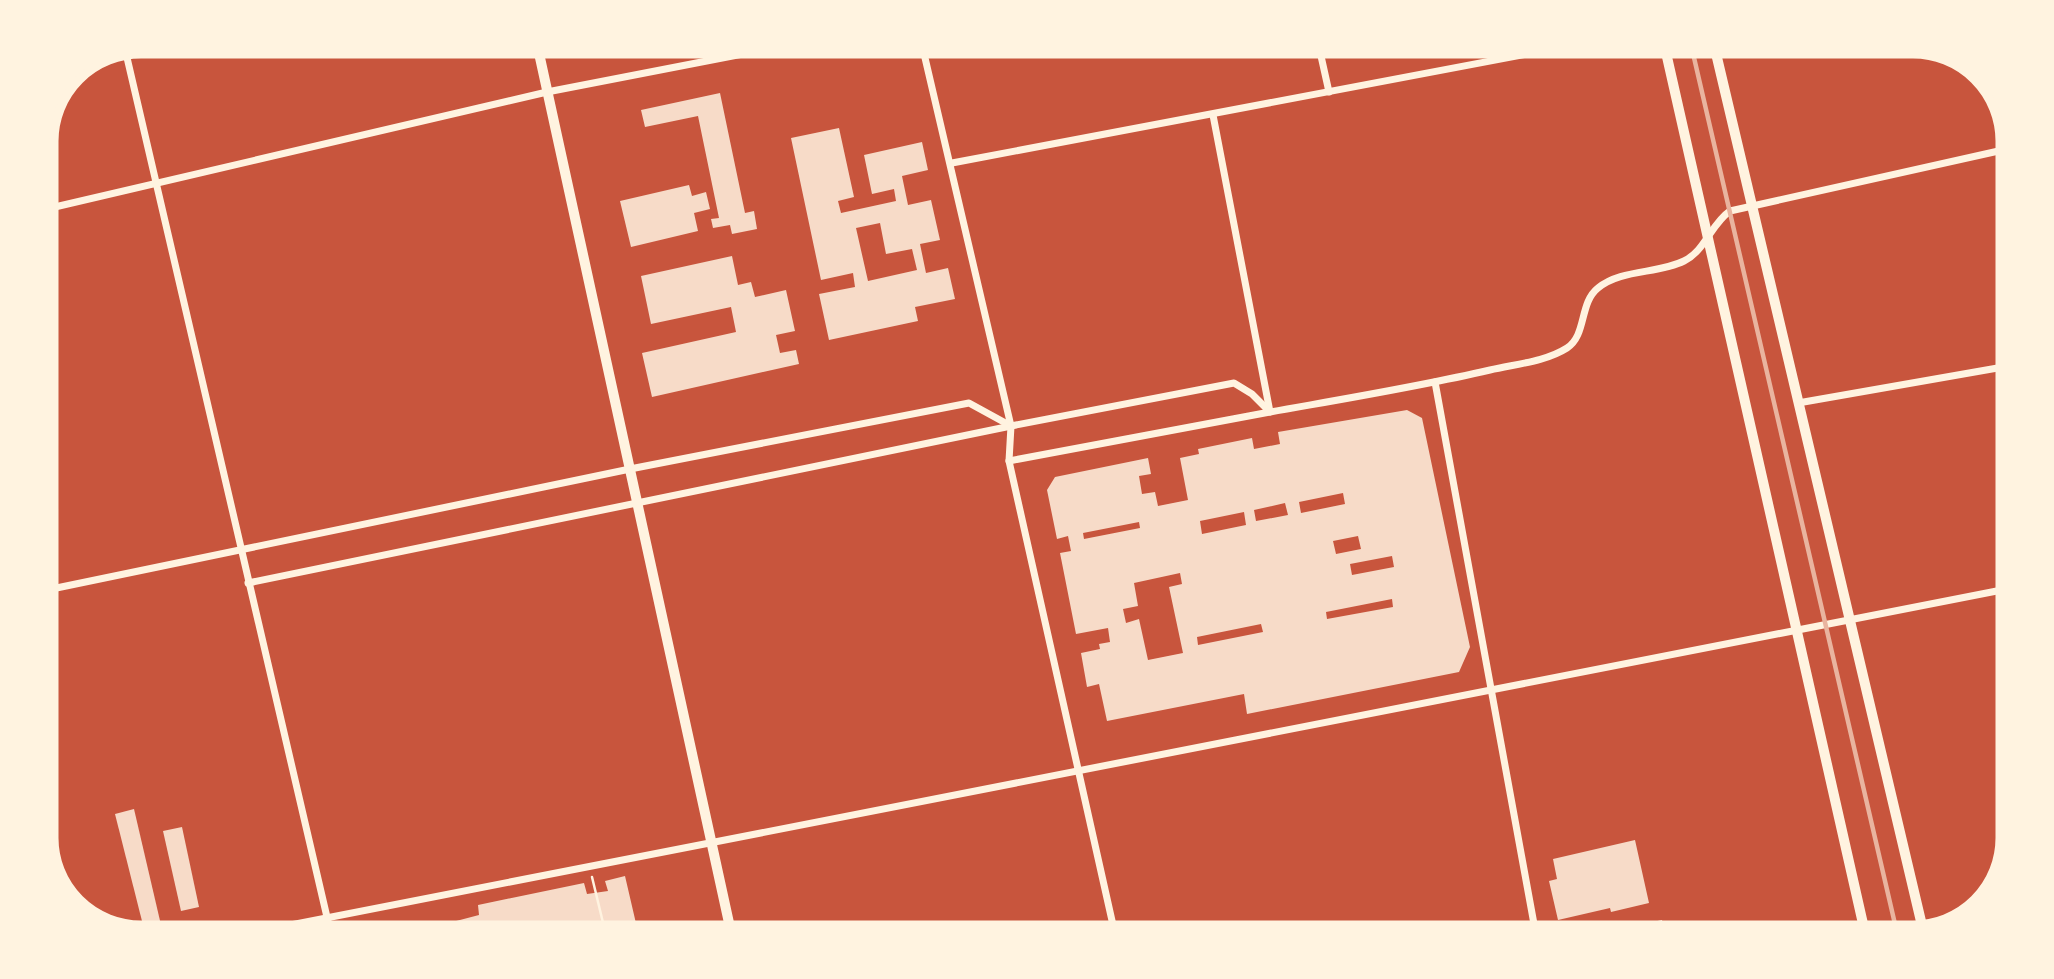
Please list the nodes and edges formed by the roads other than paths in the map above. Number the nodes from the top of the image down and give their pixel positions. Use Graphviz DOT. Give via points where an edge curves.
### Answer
graph roads {
  1 [pos="539,54"];
  2 [pos="743,54"];
  3 [pos="924,54"];
  4 [pos="1321,54"];
  5 [pos="1528,54"];
  6 [pos="1666,54"];
  7 [pos="1717,54"];
  8 [pos="127,56"];
  9 [pos="547,92"];
  10 [pos="1329,92"];
  11 [pos="1213,116"];
  12 [pos="2000,151"];
  13 [pos="951,163"];
  14 [pos="155,184"];
  15 [pos="1754,206"];
  16 [pos="54,207"];
  17 [pos="1709,233"];
  18 [pos="2000,368"];
  19 [pos="1435,383"];
  20 [pos="1798,403"];
  21 [pos="1270,412"];
  22 [pos="1011,426"];
  23 [pos="1009,461"];
  24 [pos="630,469"];
  25 [pos="637,504"];
  26 [pos="240,549"];
  27 [pos="248,583"];
  28 [pos="54,588"];
  29 [pos="2000,590"];
  30 [pos="1848,621"];
  31 [pos="1795,631"];
  32 [pos="1492,688"];
  33 [pos="1077,771"];
  34 [pos="710,843"];
  35 [pos="327,918"];
  36 [pos="1922,924"];
  37 [pos="291,925"];
  38 [pos="329,925"];
  39 [pos="729,925"];
  40 [pos="1113,925"];
  41 [pos="1534,925"];
  42 [pos="1863,925"];
  1 -- 9 [label="street"];
  2 -- 9 [label="street"];
  3 -- 13 [label="street"];
  4 -- 10 [label="street"];
  5 -- 10 [label="street"];
  6 -- 17 [label="street"];
  7 -- 15 [label="street"];
  8 -- 14 [label="street"];
  9 -- 14 [label="street"];
  9 -- 24 [label="street"];
  10 -- 11 [label="street"];
  11 -- 13 [label="street"];
  11 -- 21 [label="street"];
  12 -- 15 [label="street"];
  13 -- 22 [label="street"];
  14 -- 16 [label="street"];
  14 -- 26 [label="street"];
  15 -- 17 [label="street" via="1730,211"];
  15 -- 20 [label="street"];
  17 -- 19 [label="street" via="1694,255 1682,262 1598,288 1586,302 1570,346 1550,356"];
  17 -- 31 [label="street"];
  18 -- 20 [label="street"];
  19 -- 21 [label="street"];
  19 -- 32 [label="street"];
  20 -- 30 [label="street"];
  21 -- 22 [label="street" via="1234,383"];
  21 -- 23 [label="street"];
  22 -- 23 [label="street"];
  22 -- 24 [label="street" via="969,403"];
  22 -- 25 [label="street"];
  23 -- 33 [label="street"];
  24 -- 25 [label="street"];
  24 -- 26 [label="street"];
  25 -- 27 [label="street"];
  25 -- 34 [label="street"];
  26 -- 27 [label="street"];
  26 -- 28 [label="street"];
  27 -- 35 [label="street"];
  29 -- 30 [label="street"];
  30 -- 31 [label="street"];
  30 -- 36 [label="street"];
  31 -- 32 [label="street"];
  31 -- 42 [label="street"];
  32 -- 33 [label="street"];
  32 -- 41 [label="street"];
  33 -- 34 [label="street"];
  33 -- 40 [label="street"];
  34 -- 35 [label="street"];
  34 -- 39 [label="street"];
  35 -- 37 [label="street"];
  35 -- 38 [label="street"];
}
